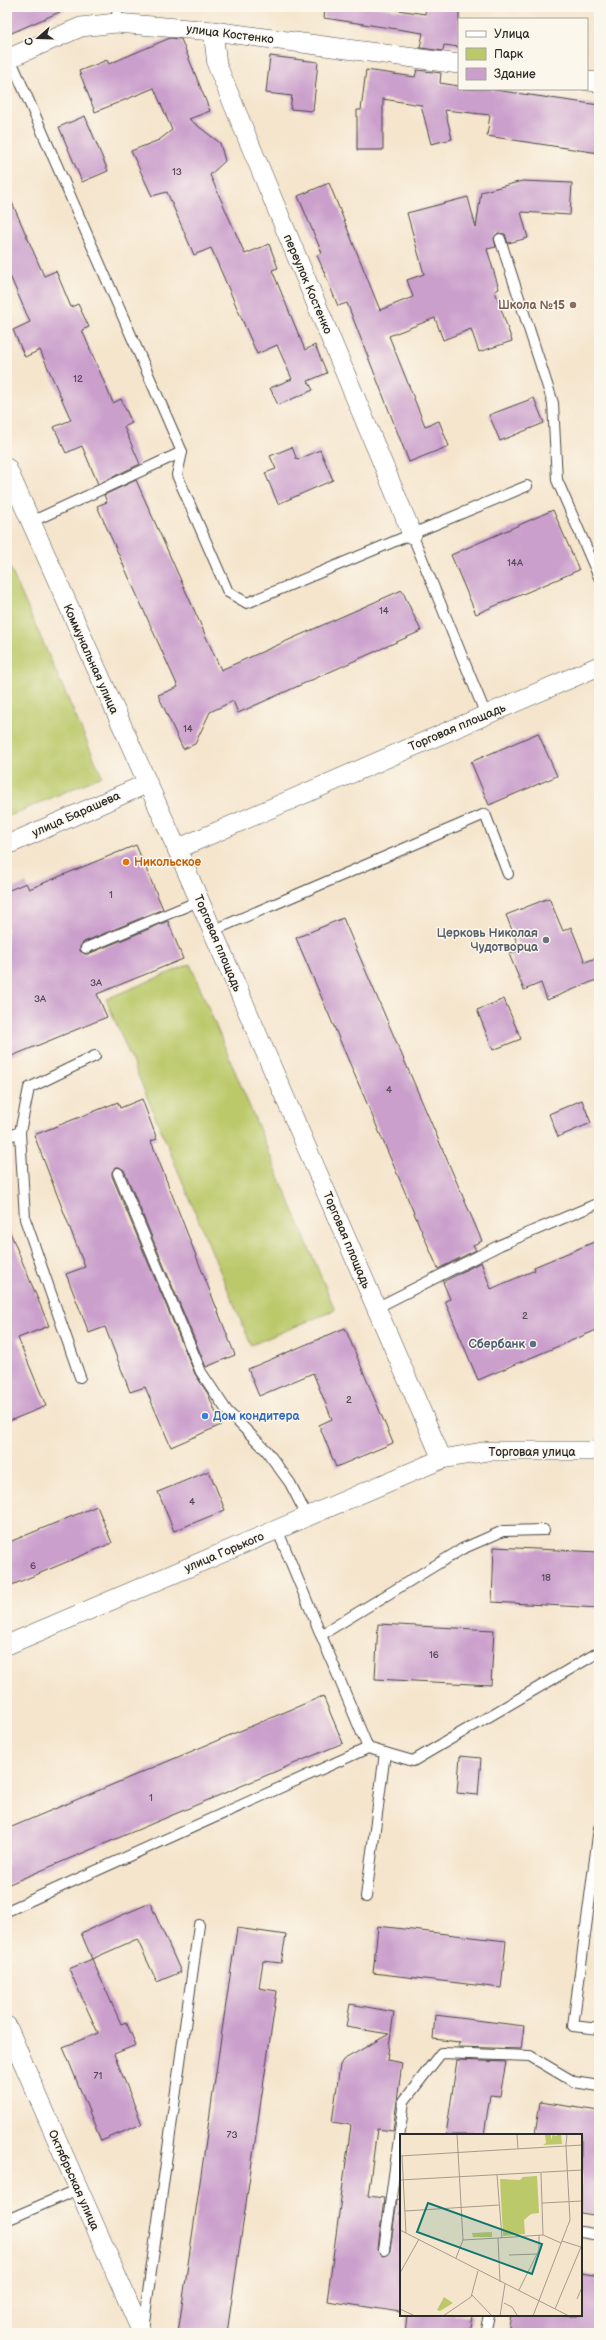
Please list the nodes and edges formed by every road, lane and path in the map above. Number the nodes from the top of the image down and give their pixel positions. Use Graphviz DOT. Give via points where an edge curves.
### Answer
graph roads {
  1 [pos="117,15"];
  2 [pos="214,31"];
  3 [pos="8,58"];
  4 [pos="458,64"];
  5 [pos="588,81"];
  6 [pos="599,82"];
  7 [pos="500,239"];
  8 [pos="182,452"];
  9 [pos="7,468"];
  10 [pos="527,486"];
  11 [pos="31,522"];
  12 [pos="412,534"];
  13 [pos="599,577"];
  14 [pos="599,666"];
  15 [pos="486,715"];
  16 [pos="146,784"];
  17 [pos="7,845"];
  18 [pos="177,849"];
  19 [pos="508,874"];
  20 [pos="199,901"];
  21 [pos="212,931"];
  22 [pos="86,948"];
  23 [pos="95,1056"];
  24 [pos="20,1132"];
  25 [pos="7,1137"];
  26 [pos="118,1173"];
  27 [pos="599,1203"];
  28 [pos="376,1308"];
  29 [pos="80,1377"];
  30 [pos="599,1451"];
  31 [pos="442,1459"];
  32 [pos="307,1516"];
  33 [pos="277,1529"];
  34 [pos="544,1530"];
  35 [pos="321,1635"];
  36 [pos="7,1645"];
  37 [pos="599,1652"];
  38 [pos="368,1748"];
  39 [pos="385,1753"];
  40 [pos="599,1828"];
  41 [pos="366,1897"];
  42 [pos="7,1911"];
  43 [pos="198,1925"];
  44 [pos="7,2026"];
  45 [pos="599,2029"];
  46 [pos="599,2086"];
  47 [pos="78,2189"];
  48 [pos="7,2220"];
  49 [pos="582,2232"];
  50 [pos="599,2235"];
  51 [pos="384,2250"];
  52 [pos="489,2316"];
  53 [pos="142,2333"];
  54 [pos="485,2333"];
  1 -- 2 [label="street, улица Костенко"];
  1 -- 3 [label="street, улица Костенко" via="81,27"];
  2 -- 4 [label="street, улица Костенко"];
  2 -- 12 [label="street, переулок Костенко" via="217,65"];
  3 -- 8 [label="lane"];
  5 -- 6 [label="street"];
  7 -- 13 [label="lane" via="553,403 557,480"];
  8 -- 11 [label="lane"];
  8 -- 12 [label="lane" via="177,474 228,592 246,603"];
  9 -- 11 [label="street, Коммунальная улица"];
  10 -- 12 [label="lane"];
  11 -- 16 [label="street, Коммунальная улица"];
  12 -- 15 [label="lane"];
  14 -- 15 [label="street, Торговая площадь"];
  15 -- 18 [label="street, Торговая площадь"];
  16 -- 17 [label="street, улица Барашева"];
  16 -- 18 [label="street, Коммунальная улица"];
  18 -- 20 [label="street, Торговая площадь"];
  19 -- 21 [label="lane" via="485,814"];
  20 -- 21 [label="street, Торговая площадь"];
  20 -- 22 [label="lane"];
  21 -- 28 [label="street, Торговая площадь"];
  23 -- 24 [label="lane" via="29,1088"];
  24 -- 25 [label="lane"];
  24 -- 29 [label="lane" via="25,1219"];
  26 -- 32 [label="lane" via="201,1372 227,1411 266,1450 290,1483"];
  27 -- 28 [label="lane" via="500,1245"];
  28 -- 31 [label="street, Торговая площадь"];
  30 -- 31 [label="street, Торговая улица" via="488,1451"];
  31 -- 32 [label="street, улица Горького"];
  32 -- 33 [label="street, улица Горького"];
  33 -- 35 [label="lane"];
  33 -- 36 [label="street, улица Горького"];
  34 -- 35 [label="lane" via="503,1531 462,1549"];
  35 -- 38 [label="lane"];
  37 -- 39 [label="lane" via="413,1761"];
  38 -- 39 [label="lane"];
  38 -- 42 [label="lane"];
  39 -- 41 [label="lane"];
  40 -- 45 [label="lane" via="573,2026"];
  43 -- 53 [label="lane"];
  44 -- 47 [label="street, Октябрьская улица"];
  46 -- 51 [label="lane" via="574,2082 530,2056 441,2053 404,2101"];
  47 -- 48 [label="lane"];
  47 -- 53 [label="street, Октябрьская улица"];
  49 -- 50 [label="lane"];
  52 -- 54 [label="lane"];
}
